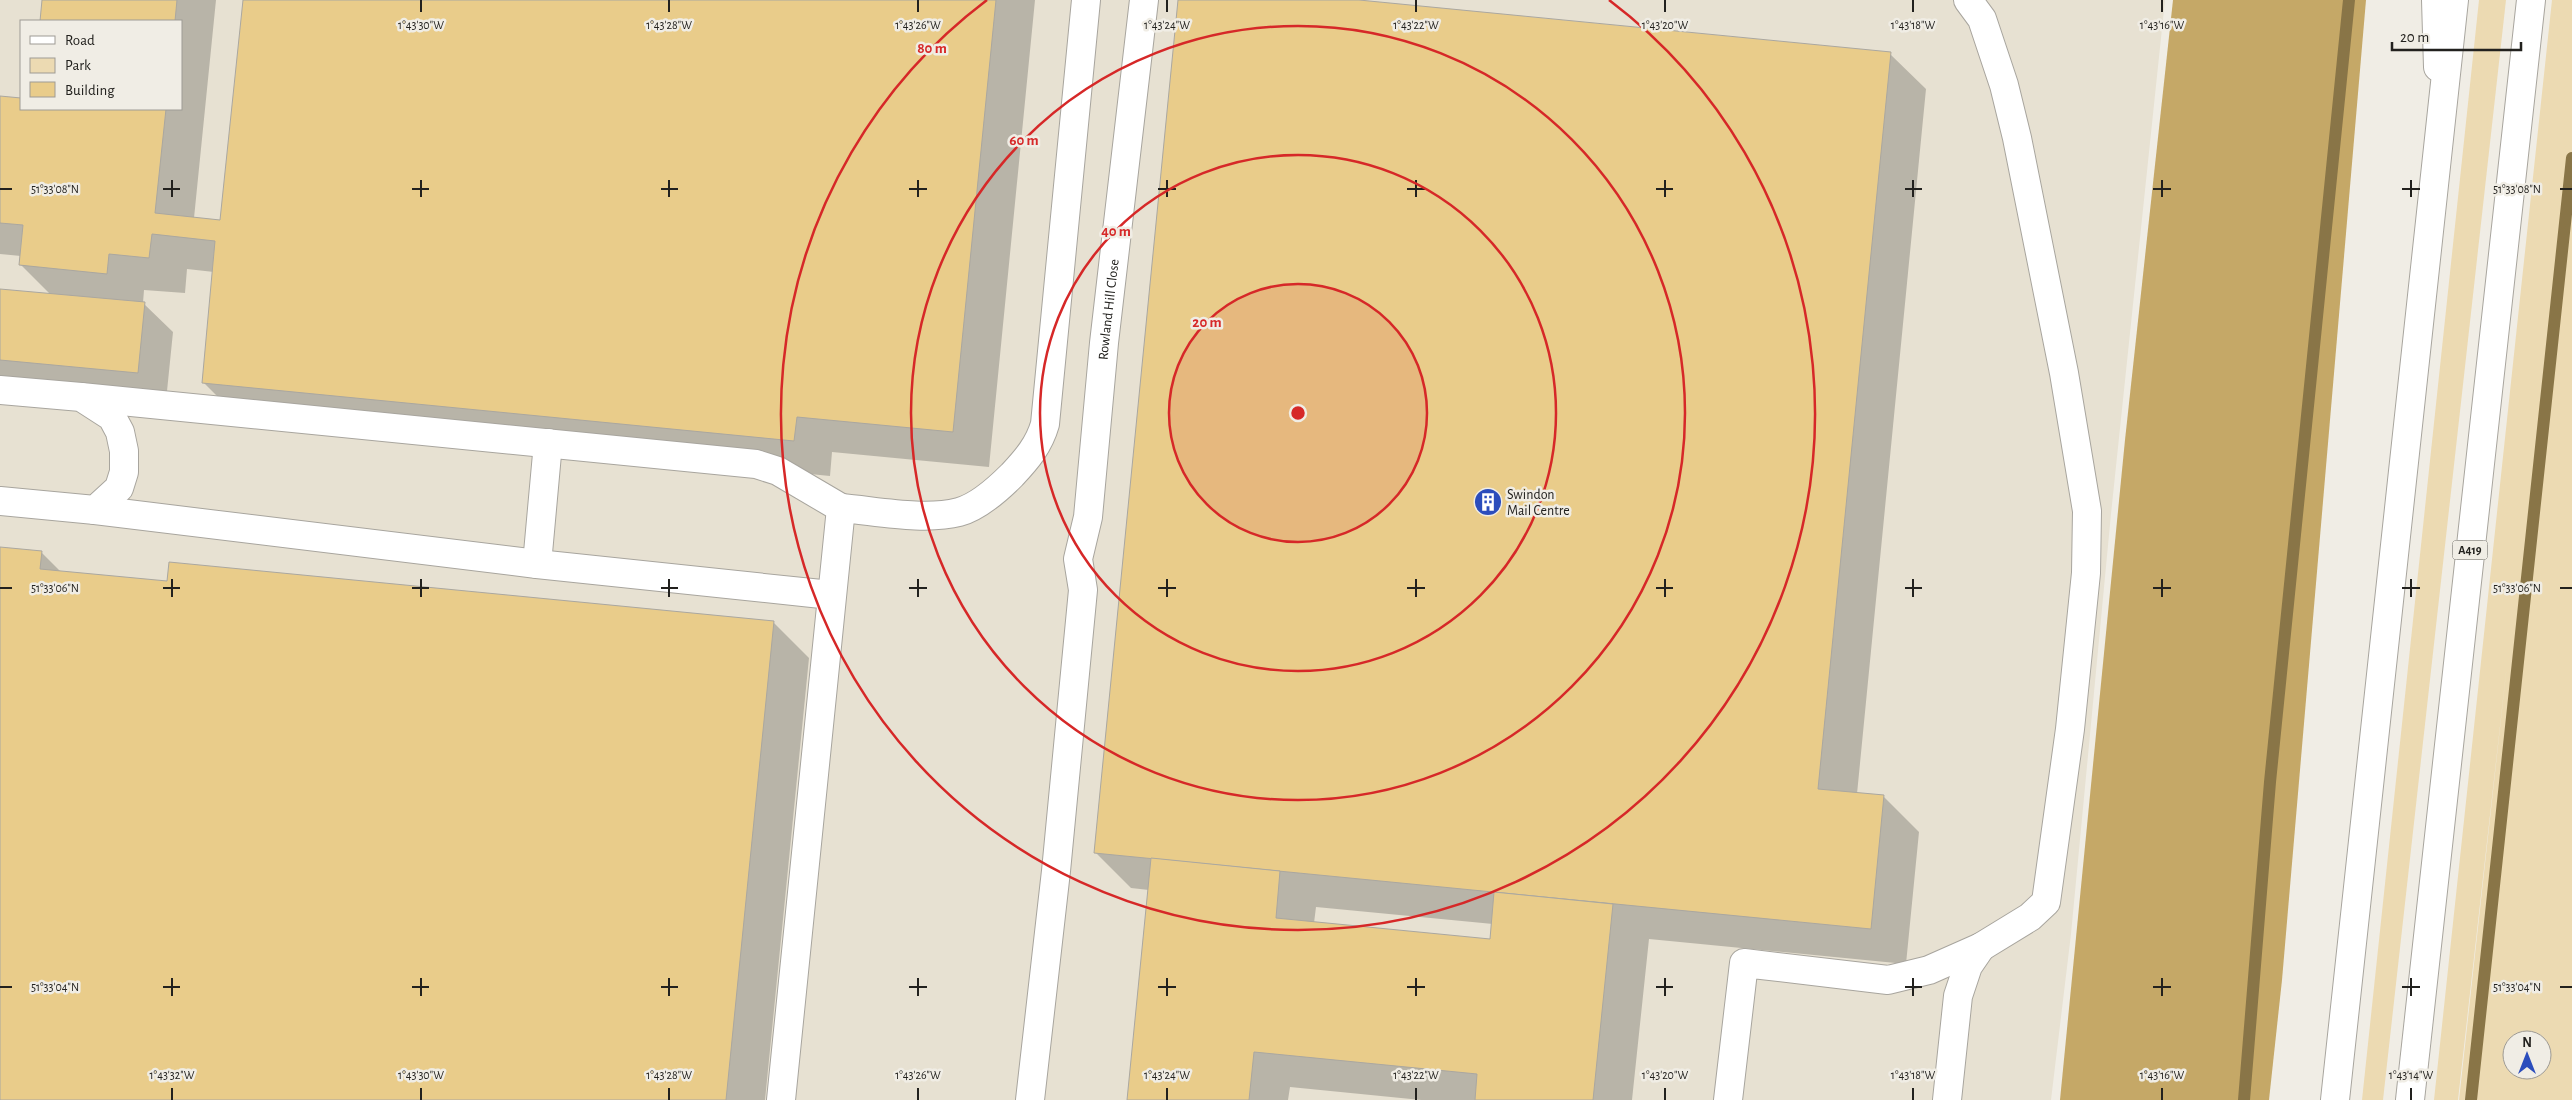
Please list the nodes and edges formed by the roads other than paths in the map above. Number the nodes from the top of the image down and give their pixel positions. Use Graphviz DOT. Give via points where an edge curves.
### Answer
graph roads {
  1 [pos="1086,0"];
  2 [pos="1144,0"];
  3 [pos="1968,0"];
  4 [pos="2436,0"];
  5 [pos="2454,0"];
  6 [pos="2531,0"];
  7 [pos="2440,131"];
  8 [pos="0,390"];
  9 [pos="82,397"];
  10 [pos="548,443"];
  11 [pos="0,501"];
  12 [pos="841,508"];
  13 [pos="95,510"];
  14 [pos="537,564"];
  15 [pos="831,595"];
  16 [pos="1981,947"];
  17 [pos="781,1100"];
  18 [pos="1030,1100"];
  19 [pos="1728,1100"];
  20 [pos="1946,1100"];
  21 [pos="2335,1100"];
  22 [pos="2410,1100"];
  1 -- 12 [label="main road" via="1041,440 1004,483 961,511 936,516"];
  2 -- 18 [label="main road, Rowland Hill Close" via="1104,343 1088,517 1078,559 1083,590"];
  3 -- 16 [label="main road" via="1982,19 2017,138 2064,373 2083,483 2087,532 2086,573 2070,729 2046,902 2030,917"];
  4 -- 7 [label="main road"];
  5 -- 7 [label="main road"];
  6 -- 22 [label="main road, A419"];
  7 -- 21 [label="main road"];
  8 -- 9 [label="main road"];
  9 -- 10 [label="main road"];
  9 -- 13 [label="main road" via="112,416 124,451 124,472 119,488"];
  10 -- 12 [label="main road" via="767,466"];
  10 -- 14 [label="main road"];
  11 -- 13 [label="main road"];
  12 -- 15 [label="main road"];
  13 -- 14 [label="main road"];
  14 -- 15 [label="main road"];
  15 -- 17 [label="main road"];
  16 -- 19 [label="main road" via="1929,970 1888,980 1744,962"];
  16 -- 20 [label="main road" via="1968,966 1958,996"];
}
